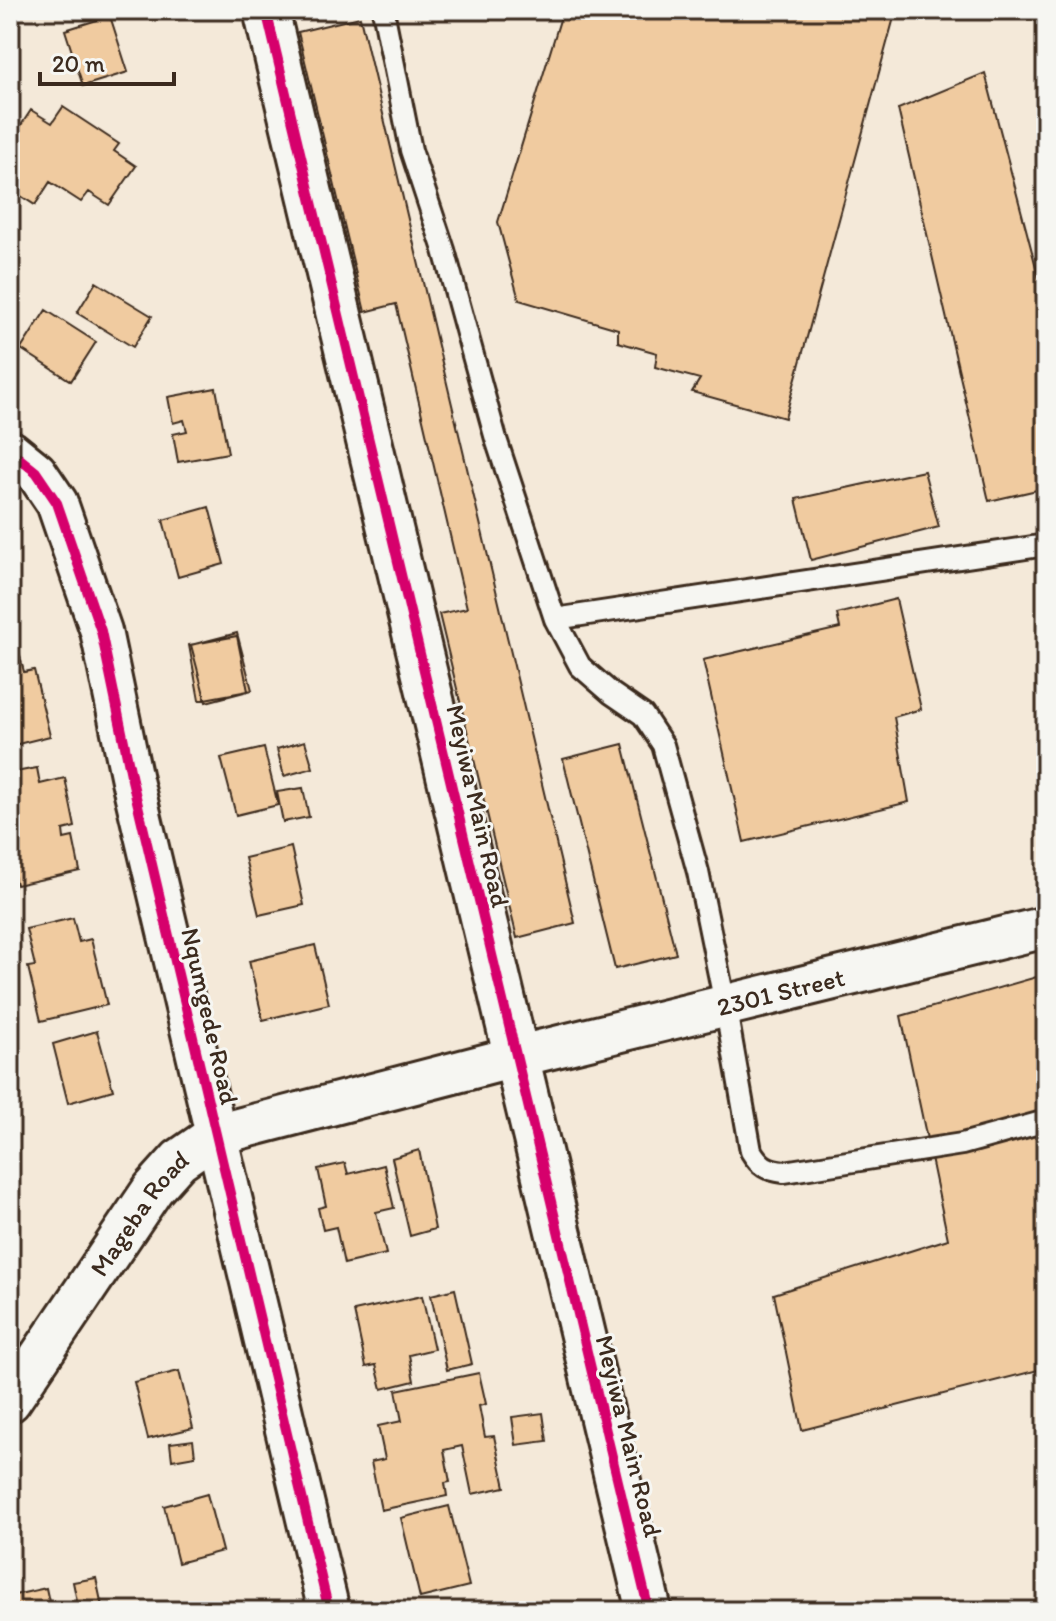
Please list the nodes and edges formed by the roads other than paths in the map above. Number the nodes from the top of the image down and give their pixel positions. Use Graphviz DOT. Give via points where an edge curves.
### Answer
graph roads {
  1 [pos="266,10"];
  2 [pos="383,10"];
  3 [pos="10,451"];
  4 [pos="1046,545"];
  5 [pos="555,619"];
  6 [pos="1046,927"];
  7 [pos="725,1004"];
  8 [pos="515,1057"];
  9 [pos="1046,1121"];
  10 [pos="215,1135"];
  11 [pos="10,1401"];
  12 [pos="329,1611"];
  13 [pos="649,1611"];
  1 -- 8 [label="street, Meyiwa Main Road"];
  2 -- 5 [label="lane" via="411,150"];
  3 -- 10 [label="street, Nqumgede Road" via="36,472 57,503 101,631"];
  4 -- 5 [label="lane"];
  5 -- 7 [label="lane" via="580,666 643,715 663,745 698,872"];
  6 -- 7 [label="street, 2301 Street"];
  7 -- 8 [label="street, 2301 Street"];
  7 -- 9 [label="lane" via="751,1151 758,1164 770,1170 962,1144"];
  8 -- 10 [label="street, Mageba Road"];
  8 -- 13 [label="street, Meyiwa Main Road"];
  10 -- 11 [label="street, Mageba Road" via="179,1160 153,1189"];
  10 -- 12 [label="street, Nqumgede Road"];
}
